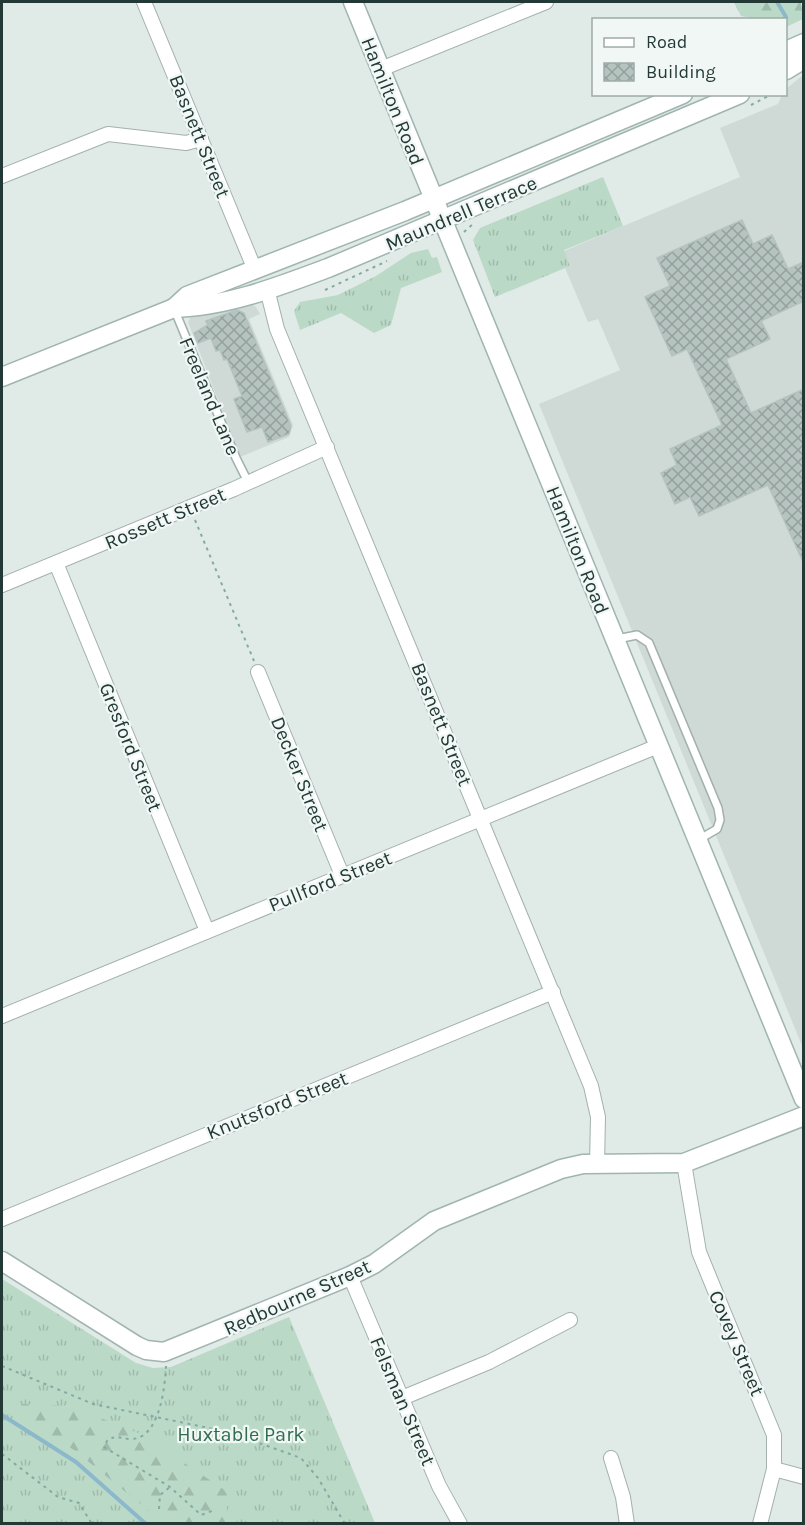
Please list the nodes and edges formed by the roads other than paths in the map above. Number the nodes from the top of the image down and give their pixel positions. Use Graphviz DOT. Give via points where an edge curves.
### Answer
graph roads {
  1 [pos="144,2"];
  2 [pos="353,2"];
  3 [pos="546,2"];
  4 [pos="804,43"];
  5 [pos="787,51"];
  6 [pos="804,59"];
  7 [pos="381,69"];
  8 [pos="787,69"];
  9 [pos="678,96"];
  10 [pos="735,96"];
  11 [pos="201,139"];
  12 [pos="2,176"];
  13 [pos="434,199"];
  14 [pos="443,221"];
  15 [pos="255,270"];
  16 [pos="267,289"];
  17 [pos="174,308"];
  18 [pos="2,377"];
  19 [pos="327,447"];
  20 [pos="248,482"];
  21 [pos="56,563"];
  22 [pos="2,585"];
  23 [pos="614,640"];
  24 [pos="258,672"];
  25 [pos="658,746"];
  26 [pos="481,819"];
  27 [pos="697,841"];
  28 [pos="342,875"];
  29 [pos="207,931"];
  30 [pos="553,992"];
  31 [pos="2,1016"];
  32 [pos="804,1099"];
  33 [pos="804,1116"];
  34 [pos="684,1162"];
  35 [pos="597,1164"];
  36 [pos="2,1219"];
  37 [pos="2,1261"];
  38 [pos="350,1276"];
  39 [pos="570,1320"];
  40 [pos="402,1398"];
  41 [pos="611,1458"];
  42 [pos="774,1469"];
  43 [pos="804,1477"];
  44 [pos="460,1524"];
  45 [pos="627,1524"];
  46 [pos="760,1524"];
  1 -- 11 [label="street, Basnett Street"];
  2 -- 7 [label="main road, Hamilton Road"];
  3 -- 7 [label="street"];
  4 -- 5 [label="main road"];
  6 -- 8 [label="main road"];
  7 -- 13 [label="main road, Hamilton Road"];
  9 -- 13 [label="main road, Maundrell Terrace"];
  10 -- 14 [label="main road, Maundrell Terrace"];
  11 -- 12 [label="street" via="186,143 108,135"];
  11 -- 15 [label="street, Basnett Street"];
  13 -- 14 [label="main road, Hamilton Road"];
  13 -- 15 [label="main road, Maundrell Terrace"];
  14 -- 16 [label="main road, Maundrell Terrace"];
  14 -- 23 [label="main road, Hamilton Road"];
  15 -- 17 [label="main road, Maundrell Terrace" via="187,296"];
  16 -- 17 [label="main road, Maundrell Terrace" via="192,308"];
  16 -- 19 [label="street, Basnett Street" via="277,329"];
  17 -- 18 [label="main road, Maundrell Terrace"];
  17 -- 20 [label="lane, Freeland Lane"];
  19 -- 20 [label="street, Rossett Street"];
  19 -- 26 [label="street, Basnett Street"];
  20 -- 21 [label="street, Rossett Street"];
  21 -- 22 [label="street, Rossett Street"];
  21 -- 29 [label="street, Gresford Street"];
  23 -- 25 [label="main road, Hamilton Road"];
  23 -- 27 [label="lane" via="636,635 649,643 709,787 720,814 719,826 713,834"];
  24 -- 28 [label="street, Decker Street"];
  25 -- 26 [label="street, Pullford Street"];
  25 -- 27 [label="main road, Hamilton Road"];
  26 -- 28 [label="street, Pullford Street"];
  26 -- 30 [label="street, Basnett Street"];
  27 -- 32 [label="main road, Hamilton Road"];
  28 -- 29 [label="street, Pullford Street"];
  29 -- 31 [label="street, Pullford Street"];
  30 -- 35 [label="street, Basnett Street" via="595,1098"];
  30 -- 36 [label="street, Knutsford Street"];
  33 -- 34 [label="main road, Redbourne Street"];
  34 -- 35 [label="main road, Redbourne Street"];
  34 -- 42 [label="street, Covey Street" via="699,1252 772,1425"];
  35 -- 38 [label="main road, Redbourne Street" via="561,1169 434,1221 374,1264"];
  37 -- 38 [label="main road, Redbourne Street" via="137,1346 164,1352"];
  38 -- 40 [label="street, Felsman Street"];
  39 -- 40 [label="street" via="489,1362"];
  40 -- 44 [label="street, Felsman Street" via="439,1486"];
  41 -- 45 [label="street"];
  42 -- 43 [label="street"];
  42 -- 46 [label="street, Covey Street"];
}
